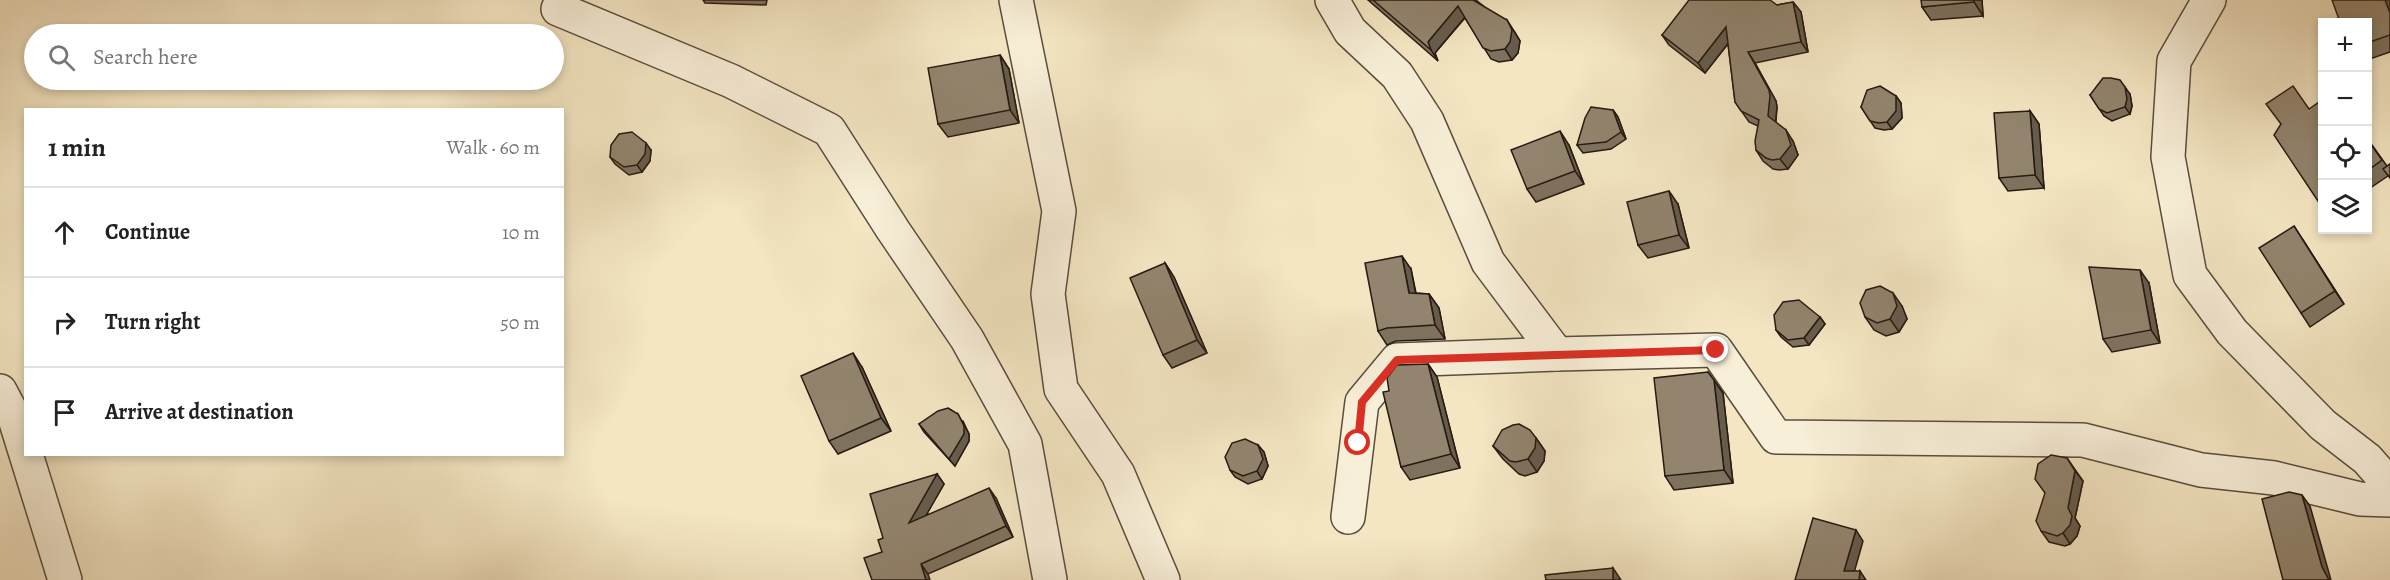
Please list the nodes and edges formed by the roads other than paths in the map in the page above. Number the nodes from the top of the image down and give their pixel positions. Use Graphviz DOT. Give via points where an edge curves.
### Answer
graph roads {
  1 [pos="1016,0"];
  2 [pos="1332,0"];
  3 [pos="2209,0"];
  4 [pos="558,9"];
  5 [pos="1557,354"];
  6 [pos="0,391"];
  7 [pos="24,452"];
  8 [pos="25,456"];
  9 [pos="2390,485"];
  10 [pos="2390,500"];
  11 [pos="1348,517"];
  12 [pos="65,580"];
  13 [pos="1050,580"];
  14 [pos="1163,580"];
  1 -- 14 [label="street" via="1059,211 1048,294 1061,389 1118,474"];
  2 -- 5 [label="street" via="1350,31 1397,75 1421,112 1488,262"];
  3 -- 9 [label="street" via="2174,62 2168,157 2190,275 2232,332 2323,425 2367,459"];
  4 -- 13 [label="street" via="732,81 829,130 967,339 1024,444"];
  5 -- 10 [label="street" via="1716,350 1776,437 2083,440 2201,470 2274,478 2360,499"];
  5 -- 11 [label="street" via="1397,360 1362,402"];
  6 -- 7 [label="street" via="15,419"];
  8 -- 12 [label="street"];
}
